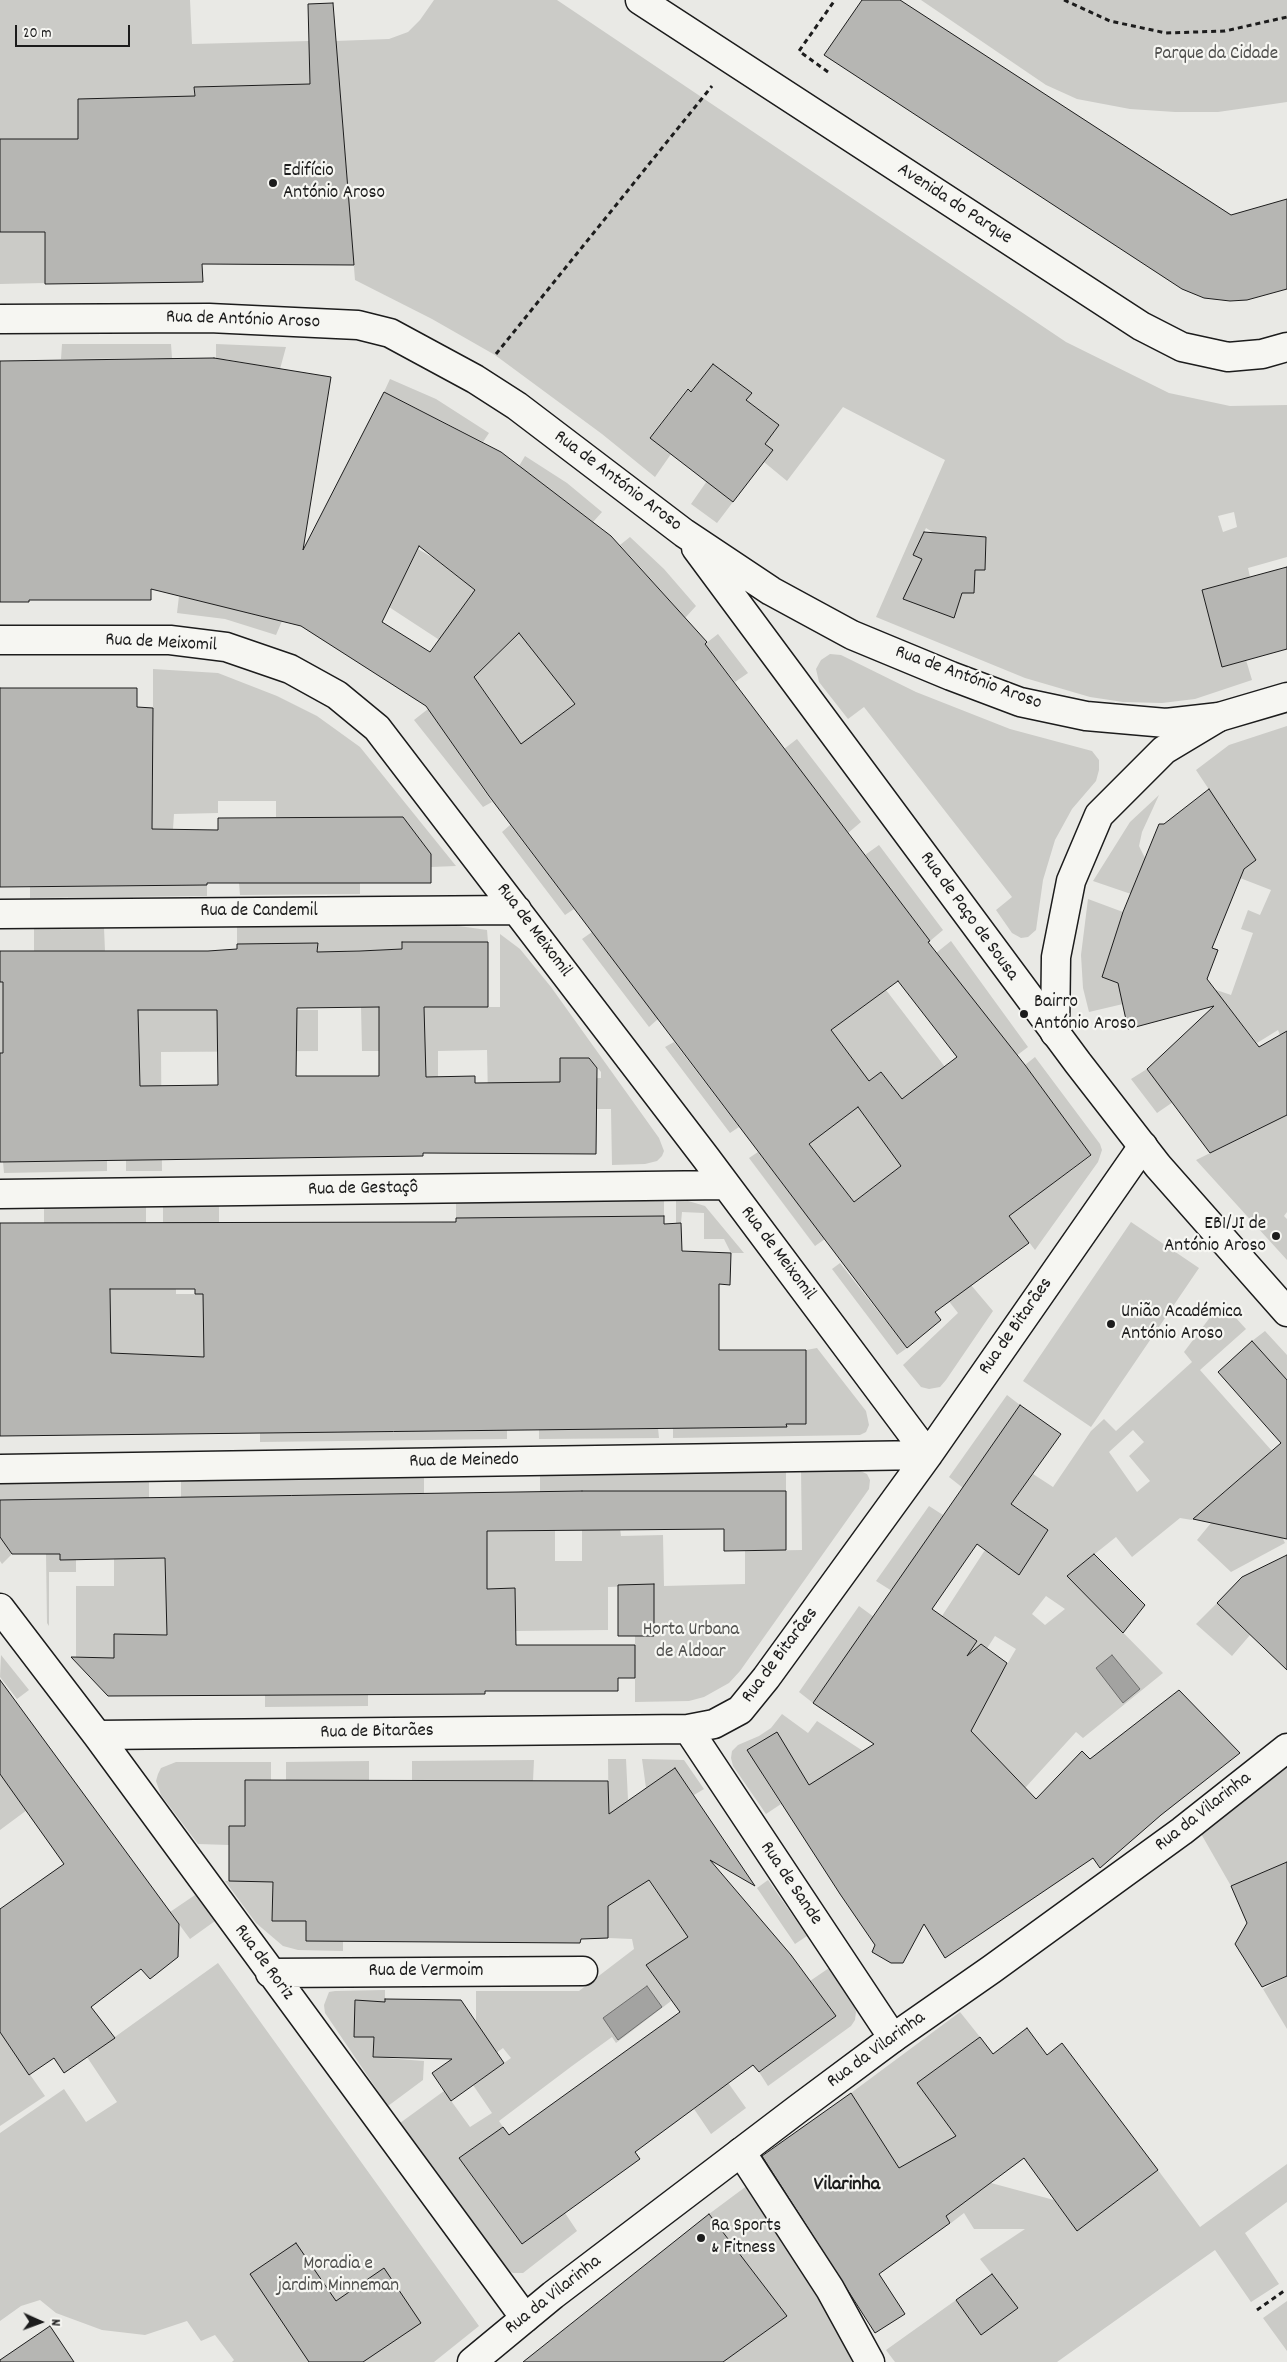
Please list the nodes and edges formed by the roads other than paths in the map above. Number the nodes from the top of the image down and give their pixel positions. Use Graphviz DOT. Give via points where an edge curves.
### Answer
graph roads {
  1 [pos="640,0"];
  2 [pos="0,319"];
  3 [pos="1287,346"];
  4 [pos="684,533"];
  5 [pos="0,640"];
  6 [pos="1287,697"];
  7 [pos="1219,717"];
  8 [pos="517,910"];
  9 [pos="0,914"];
  10 [pos="1055,1033"];
  11 [pos="1143,1146"];
  12 [pos="725,1185"];
  13 [pos="0,1194"];
  14 [pos="1287,1312"];
  15 [pos="928,1455"];
  16 [pos="0,1469"];
  17 [pos="0,1608"];
  18 [pos="688,1729"];
  19 [pos="96,1735"];
  20 [pos="1287,1748"];
  21 [pos="583,1971"];
  22 [pos="270,1972"];
  23 [pos="893,2038"];
  24 [pos="741,2152"];
  25 [pos="525,2318"];
  26 [pos="472,2362"];
  27 [pos="870,2362"];
  1 -- 3 [label="street, Avenida do Parque" via="1141,326 1182,347 1228,357 1262,354"];
  2 -- 4 [label="street, Rua de António Aroso" via="209,318 358,325 390,333 475,379 538,421"];
  4 -- 7 [label="street, Rua de António Aroso" via="772,591 852,635 1020,702 1086,716 1166,724"];
  4 -- 10 [label="street, Rua de Paço de Sousa"];
  5 -- 8 [label="street, Rua de Meixomil" via="170,640 226,647 290,669 337,695 377,728"];
  6 -- 7 [label="street, Rua de António Aroso"];
  7 -- 10 [label="street, Rua de António Aroso" via="1164,750 1099,815 1070,881 1056,957"];
  8 -- 9 [label="street, Rua de Candemil"];
  8 -- 12 [label="street, Rua de Meixomil"];
  10 -- 11 [label="street, Rua de Paço de Sousa"];
  11 -- 14 [label="street, Rua de Paço de Sousa"];
  11 -- 15 [label="street, Rua de Bitarães"];
  12 -- 13 [label="street, Rua de Gestaçô"];
  12 -- 15 [label="street, Rua de Meixomil"];
  15 -- 16 [label="street, Rua de Meinedo"];
  15 -- 18 [label="street, Rua de Bitarães" via="740,1710 714,1724"];
  17 -- 19 [label="street, Rua de Roriz"];
  18 -- 19 [label="street, Rua de Bitarães"];
  18 -- 23 [label="street, Rua de Sande"];
  19 -- 22 [label="street, Rua de Roriz"];
  20 -- 23 [label="street, Rua da Vilarinha" via="1182,1831"];
  21 -- 22 [label="street, Rua de Vermoim"];
  22 -- 25 [label="street, Rua de Roriz"];
  23 -- 24 [label="street, Rua da Vilarinha"];
  24 -- 25 [label="street, Rua da Vilarinha"];
  24 -- 27 [label="street" via="830,2289"];
  25 -- 26 [label="street, Rua da Vilarinha"];
}
